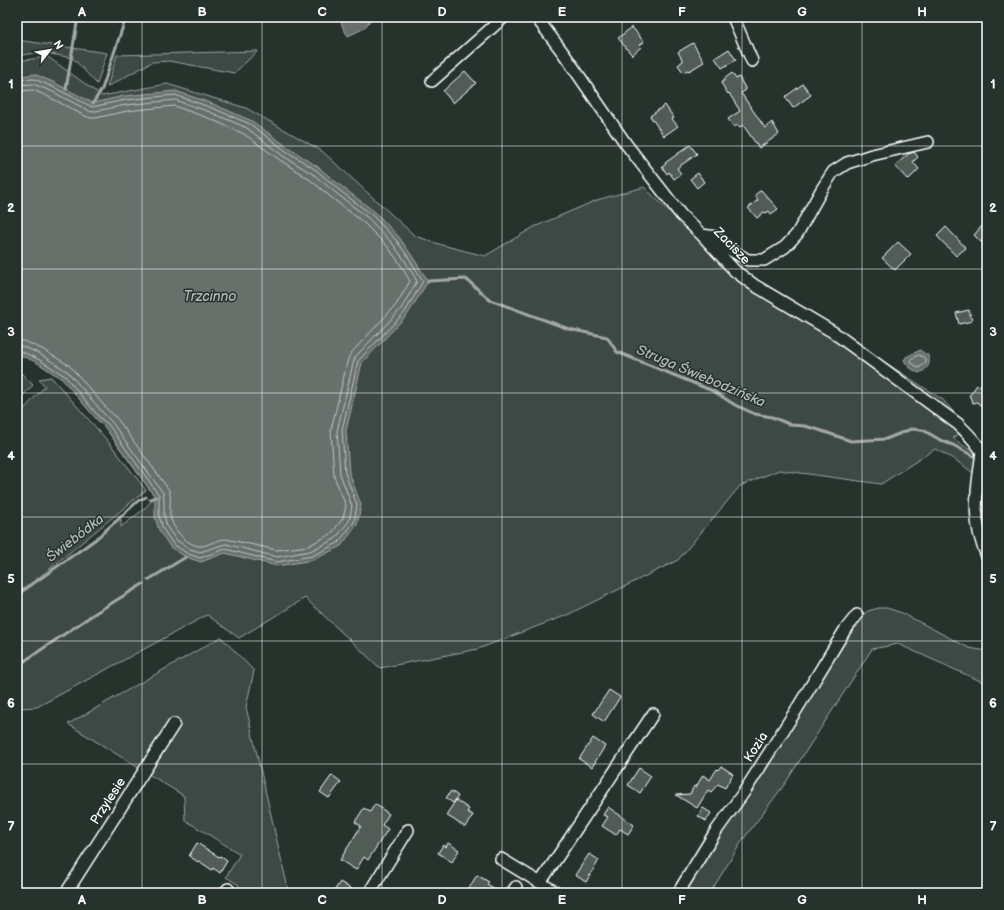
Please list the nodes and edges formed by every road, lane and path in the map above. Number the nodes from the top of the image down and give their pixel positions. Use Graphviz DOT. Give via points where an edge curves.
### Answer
graph roads {
  1 [pos="504,17"];
  2 [pos="536,17"];
  3 [pos="733,17"];
  4 [pos="752,61"];
  5 [pos="432,81"];
  6 [pos="928,142"];
  7 [pos="702,235"];
  8 [pos="987,556"];
  9 [pos="857,615"];
  10 [pos="653,714"];
  11 [pos="174,724"];
  12 [pos="408,830"];
  13 [pos="501,859"];
  14 [pos="540,883"];
  15 [pos="66,893"];
  16 [pos="369,893"];
  17 [pos="557,893"];
  18 [pos="678,893"];
  1 -- 5 [label="street"];
  2 -- 7 [label="street, Zacisze" via="626,144 681,215"];
  3 -- 4 [label="street"];
  6 -- 7 [label="street" via="847,163 833,172 797,234 785,247 764,260 748,260 715,237"];
  7 -- 8 [label="street, Zacisze" via="735,271 833,332 958,424 969,435 982,452 975,504 981,544"];
  9 -- 18 [label="street, Kozia"];
  10 -- 14 [label="street"];
  11 -- 15 [label="street, Przylesie"];
  12 -- 16 [label="street"];
  13 -- 14 [label="street"];
  14 -- 17 [label="street"];
}
